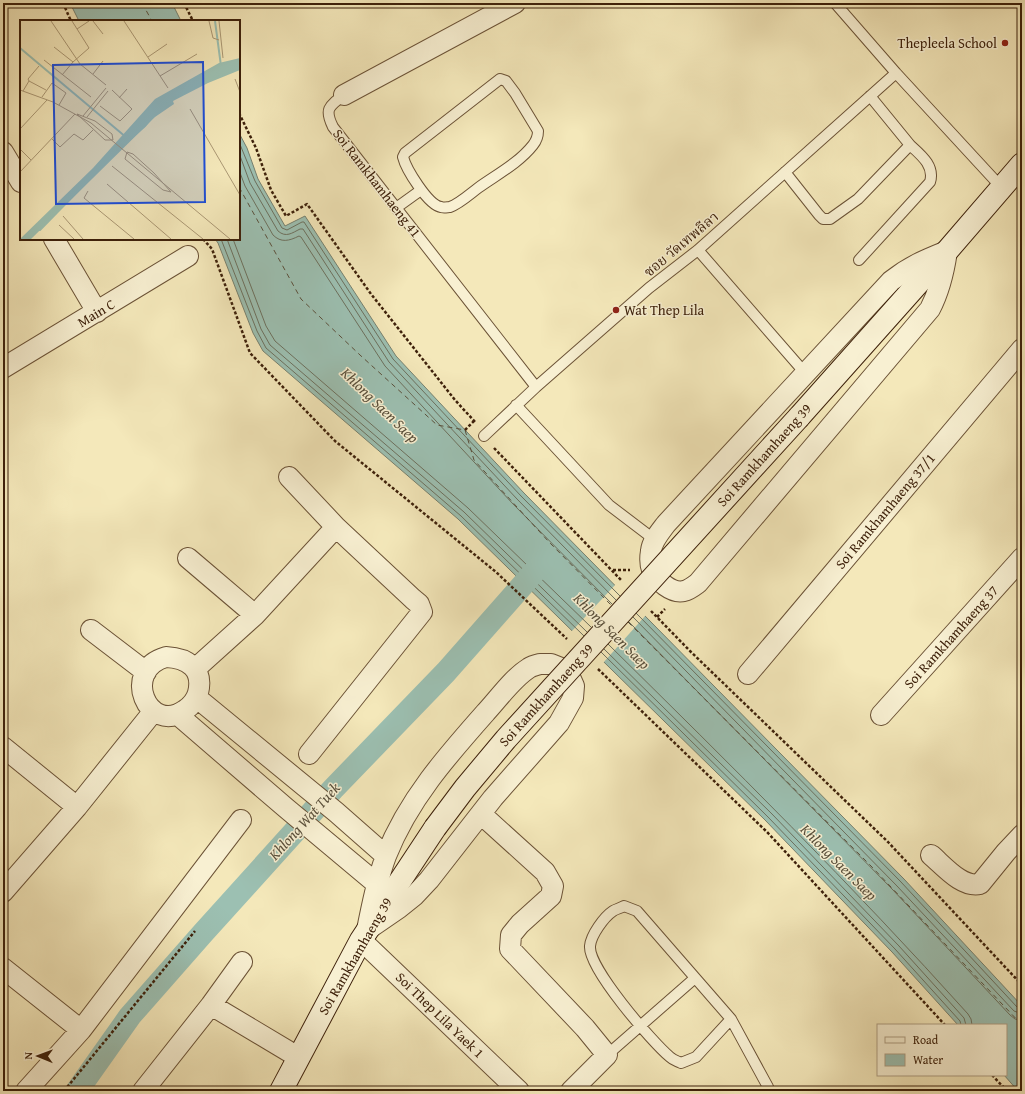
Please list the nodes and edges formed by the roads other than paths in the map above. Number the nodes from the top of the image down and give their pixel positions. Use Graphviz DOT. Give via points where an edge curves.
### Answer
graph roads {
  1 [pos="515,3"];
  2 [pos="835,3"];
  3 [pos="896,73"];
  4 [pos="344,95"];
  5 [pos="870,96"];
  6 [pos="910,145"];
  7 [pos="3,152"];
  8 [pos="1022,164"];
  9 [pos="785,172"];
  10 [pos="20,180"];
  11 [pos="1002,188"];
  12 [pos="421,190"];
  13 [pos="396,208"];
  14 [pos="55,240"];
  15 [pos="698,250"];
  16 [pos="948,251"];
  17 [pos="188,256"];
  18 [pos="859,260"];
  19 [pos="97,312"];
  20 [pos="1022,349"];
  21 [pos="3,368"];
  22 [pos="805,373"];
  23 [pos="536,387"];
  24 [pos="516,405"];
  25 [pos="484,436"];
  26 [pos="289,477"];
  27 [pos="336,527"];
  28 [pos="655,540"];
  29 [pos="188,558"];
  30 [pos="1022,558"];
  31 [pos="256,615"];
  32 [pos="91,630"];
  33 [pos="195,669"];
  34 [pos="146,672"];
  35 [pos="748,674"];
  36 [pos="197,698"];
  37 [pos="153,712"];
  38 [pos="178,715"];
  39 [pos="881,716"];
  40 [pos="3,747"];
  41 [pos="309,754"];
  42 [pos="288,773"];
  43 [pos="270,794"];
  44 [pos="77,807"];
  45 [pos="481,814"];
  46 [pos="241,820"];
  47 [pos="1022,835"];
  48 [pos="931,855"];
  49 [pos="386,856"];
  50 [pos="377,884"];
  51 [pos="3,892"];
  52 [pos="364,935"];
  53 [pos="242,962"];
  54 [pos="3,968"];
  55 [pos="695,978"];
  56 [pos="211,1005"];
  57 [pos="731,1019"];
  58 [pos="641,1026"];
  59 [pos="80,1030"];
  60 [pos="606,1055"];
  61 [pos="298,1057"];
  62 [pos="768,1087"];
  63 [pos="26,1091"];
  64 [pos="143,1091"];
  65 [pos="280,1091"];
  66 [pos="519,1091"];
  67 [pos="571,1091"];
  1 -- 4 [label="street, Soi Ramkhamhaeng 41"];
  2 -- 3 [label="lane"];
  3 -- 5 [label="lane, ซอย วัดเทพลีลา"];
  3 -- 11 [label="lane"];
  4 -- 13 [label="lane, Soi Ramkhamhaeng 41" via="331,105 328,118 333,128"];
  5 -- 6 [label="lane"];
  5 -- 9 [label="lane, ซอย วัดเทพลีลา"];
  6 -- 9 [label="lane" via="858,199 830,219 818,216"];
  6 -- 18 [label="lane" via="930,168 930,182"];
  7 -- 10 [label="street"];
  8 -- 11 [label="main road, Soi Ramkhamhaeng 39"];
  9 -- 15 [label="lane, ซอย วัดเทพลีลา"];
  11 -- 16 [label="main road, Soi Ramkhamhaeng 39"];
  12 -- 12 [label="lane" via="404,160 405,153 500,79 506,81 538,131 538,138 533,146 518,160 449,207 435,205"];
  12 -- 13 [label="lane"];
  13 -- 23 [label="lane, Soi Ramkhamhaeng 41"];
  14 -- 19 [label="street"];
  15 -- 22 [label="lane"];
  15 -- 23 [label="lane, ซอย วัดเทพลีลา" via="649,288"];
  16 -- 22 [label="street, Soi Ramkhamhaeng 39" via="918,262 891,281"];
  16 -- 28 [label="street, Soi Ramkhamhaeng 39" via="942,279 930,309 698,583 684,591 676,591 669,589 656,577 652,569 651,550"];
  16 -- 52 [label="main road, Soi Ramkhamhaeng 39, bridge" via="522,721 435,828"];
  17 -- 19 [label="street, Main C"];
  19 -- 21 [label="street, Main C"];
  20 -- 35 [label="street, Soi Ramkhamhaeng 37/1"];
  22 -- 28 [label="street, Soi Ramkhamhaeng 39" via="686,501"];
  23 -- 24 [label="lane, ซอย วัดเทพลีลา"];
  24 -- 25 [label="lane, ซอย วัดเทพลีลา"];
  24 -- 28 [label="lane" via="609,504"];
  26 -- 27 [label="street"];
  27 -- 31 [label="street"];
  27 -- 41 [label="street" via="419,604 422,612"];
  29 -- 31 [label="street"];
  30 -- 39 [label="street, Soi Ramkhamhaeng 37"];
  31 -- 33 [label="street"];
  32 -- 34 [label="street"];
  33 -- 34 [label="street" via="187,662 166,657 153,663"];
  33 -- 36 [label="street" via="199,677"];
  34 -- 37 [label="street" via="141,682 141,691"];
  36 -- 38 [label="street"];
  36 -- 42 [label="street"];
  37 -- 38 [label="street" via="165,716"];
  37 -- 44 [label="street"];
  38 -- 43 [label="street"];
  40 -- 44 [label="street"];
  42 -- 43 [label="street"];
  42 -- 49 [label="street"];
  43 -- 50 [label="street"];
  44 -- 51 [label="street"];
  45 -- 49 [label="street" via="559,723 566,711 573,698 574,686 570,676 561,668 551,664 540,664 529,668 518,677 463,738 415,799"];
  45 -- 52 [label="street" via="414,896"];
  45 -- 60 [label="street" via="546,872 553,886 552,896 511,935 510,949 585,1028"];
  46 -- 59 [label="street"];
  47 -- 48 [label="street" via="980,884 963,882"];
  49 -- 50 [label="street"];
  50 -- 52 [label="street"];
  52 -- 61 [label="main road, Soi Ramkhamhaeng 39"];
  52 -- 66 [label="street, Soi Thep Lila Yaek 1"];
  53 -- 56 [label="street"];
  54 -- 59 [label="street"];
  55 -- 57 [label="lane"];
  55 -- 58 [label="lane"];
  55 -- 58 [label="lane" via="636,911 624,906 613,911 594,932 590,947 592,956 604,981"];
  56 -- 61 [label="street"];
  56 -- 64 [label="street"];
  57 -- 58 [label="lane" via="696,1057 681,1063 671,1058"];
  57 -- 62 [label="lane"];
  58 -- 60 [label="lane"];
  59 -- 63 [label="street"];
  60 -- 67 [label="street"];
  61 -- 65 [label="main road, Soi Ramkhamhaeng 39"];
}
